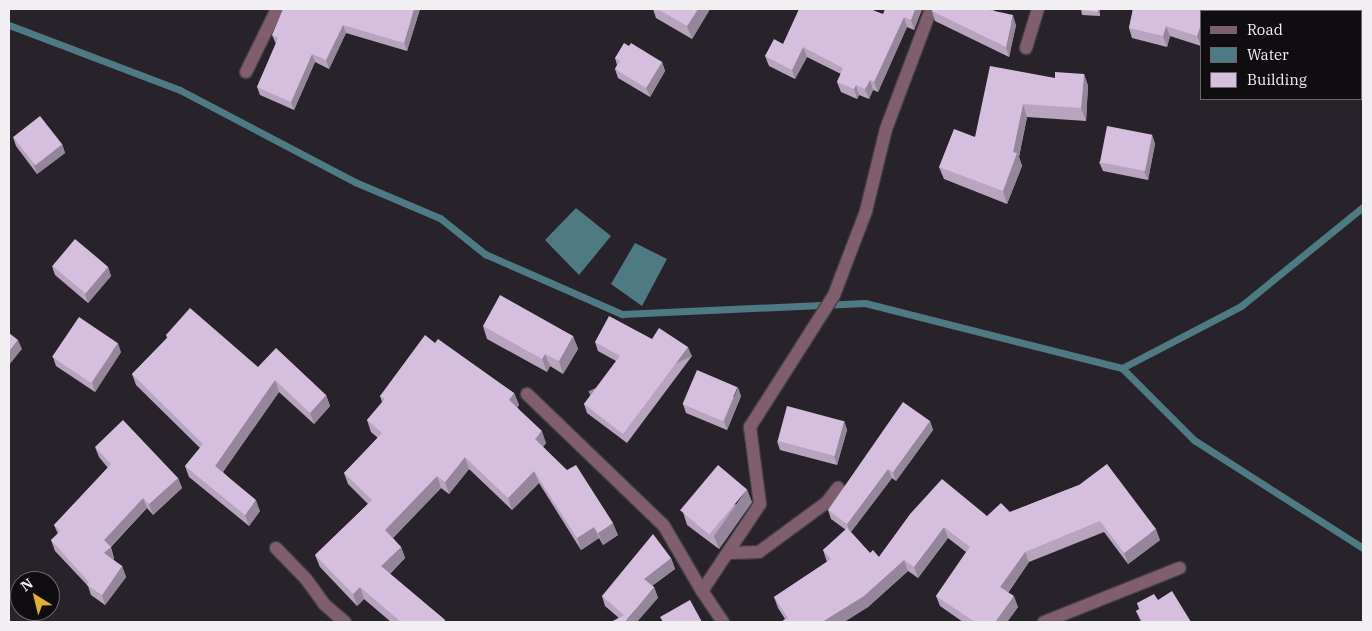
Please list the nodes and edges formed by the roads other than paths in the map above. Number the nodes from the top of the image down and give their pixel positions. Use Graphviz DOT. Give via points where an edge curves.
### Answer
graph roads {
  1 [pos="277,9"];
  2 [pos="931,9"];
  3 [pos="1038,9"];
  4 [pos="1026,48"];
  5 [pos="246,72"];
  6 [pos="527,394"];
  7 [pos="838,488"];
  8 [pos="276,548"];
  9 [pos="729,553"];
  10 [pos="1180,568"];
  11 [pos="702,591"];
  12 [pos="345,622"];
  13 [pos="724,622"];
  14 [pos="1044,622"];
  1 -- 5 [label="street"];
  2 -- 9 [label="street" via="886,129 866,211 834,295 750,427 760,504"];
  3 -- 4 [label="street"];
  6 -- 11 [label="street" via="664,526"];
  7 -- 9 [label="street" via="827,502 759,552"];
  8 -- 12 [label="street" via="306,579 324,604"];
  9 -- 11 [label="street"];
  10 -- 14 [label="street"];
  11 -- 13 [label="street"];
}
